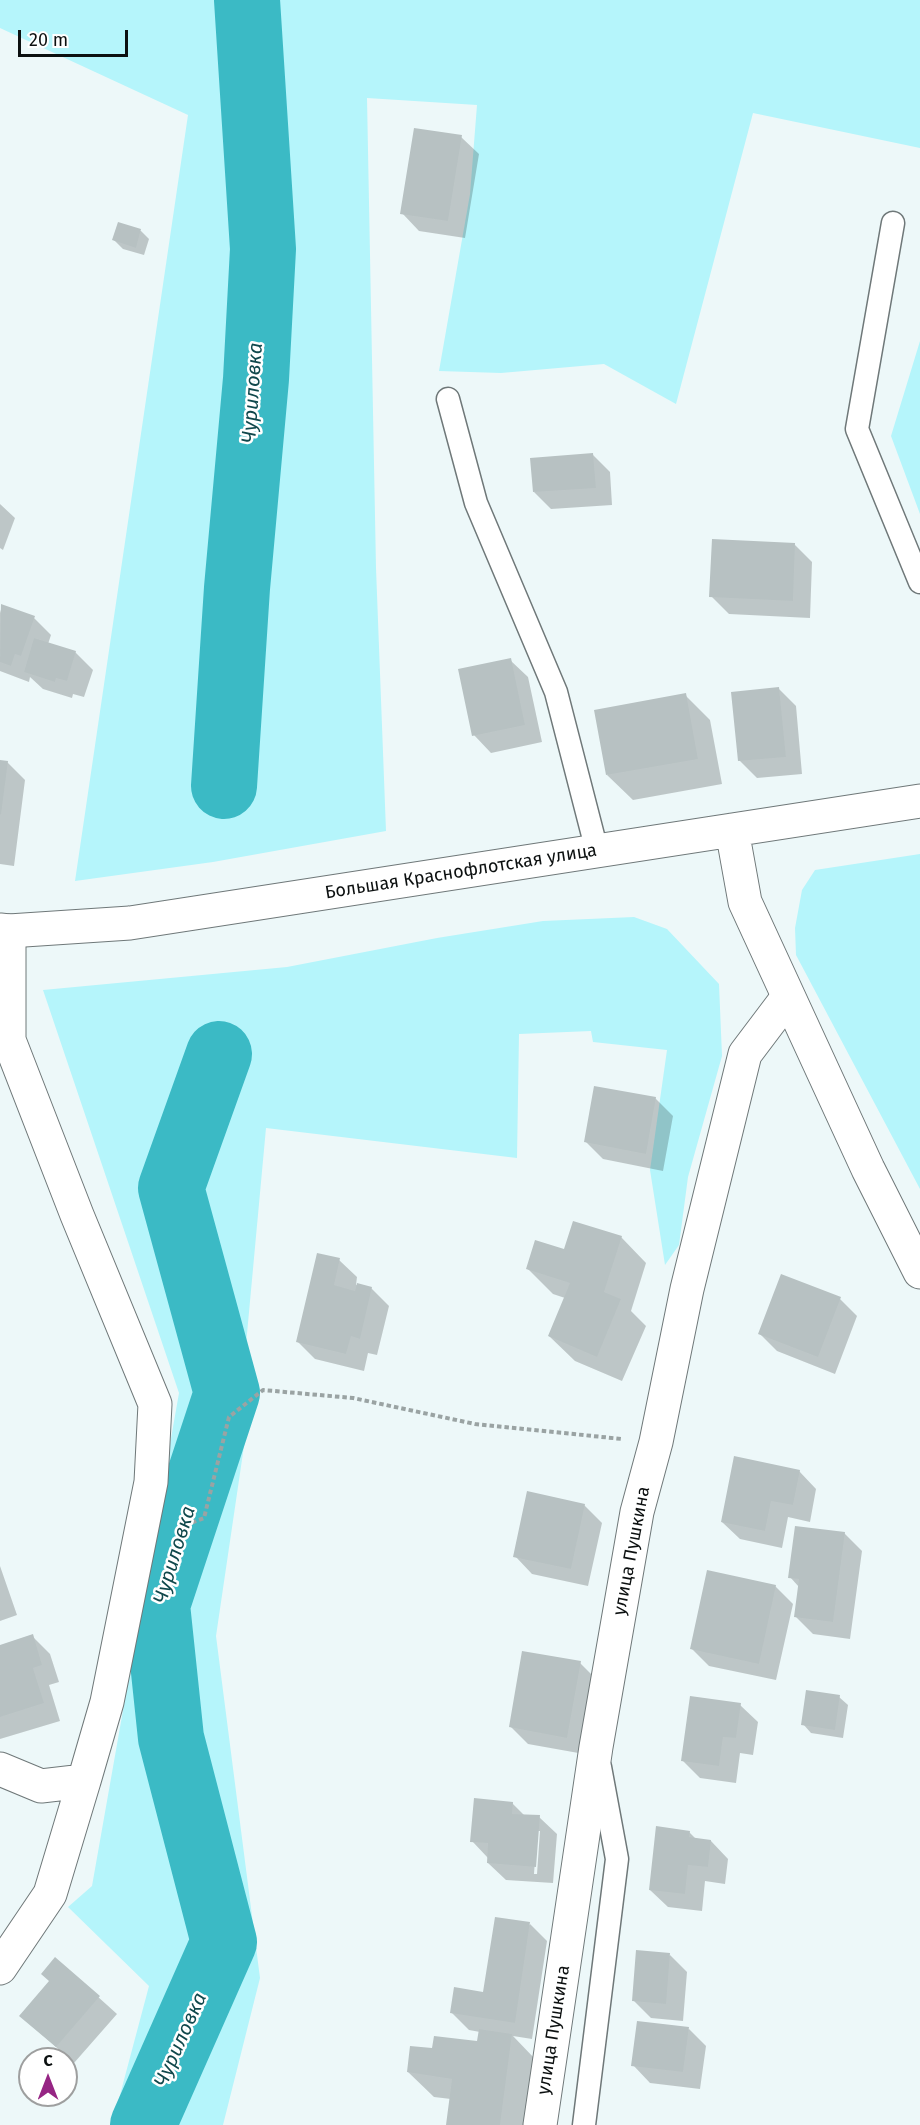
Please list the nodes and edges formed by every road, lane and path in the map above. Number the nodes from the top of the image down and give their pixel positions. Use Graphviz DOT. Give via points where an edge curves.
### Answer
graph roads {
  1 [pos="893,223"];
  2 [pos="448,399"];
  3 [pos="920,582"];
  4 [pos="920,801"];
  5 [pos="732,830"];
  6 [pos="597,851"];
  7 [pos="5,930"];
  8 [pos="788,997"];
  9 [pos="868,1168"];
  10 [pos="920,1236"];
  11 [pos="920,1272"];
  12 [pos="656,1443"];
  13 [pos="139,1542"];
  14 [pos="596,1747"];
  15 [pos="0,1769"];
  16 [pos="84,1781"];
  17 [pos="0,1968"];
  18 [pos="540,2125"];
  19 [pos="584,2125"];
  1 -- 3 [label="lane" via="857,429"];
  2 -- 6 [label="lane" via="476,503 556,692"];
  4 -- 5 [label="street, Большая Краснофлотская улица"];
  5 -- 6 [label="street, Большая Краснофлотская улица"];
  5 -- 8 [label="street" via="745,902"];
  6 -- 7 [label="street, Большая Краснофлотская улица" via="130,923"];
  7 -- 13 [label="street" via="9,1040 155,1404 151,1482"];
  8 -- 9 [label="street"];
  8 -- 12 [label="street, улица Пушкина" via="745,1054 687,1289"];
  9 -- 10 [label="street"];
  9 -- 11 [label="street"];
  12 -- 13 [label="path" via="475,1424 353,1398 263,1390 229,1417 204,1518"];
  12 -- 14 [label="street, улица Пушкина" via="638,1512"];
  13 -- 16 [label="street" via="107,1702"];
  14 -- 18 [label="street, улица Пушкина"];
  14 -- 19 [label="lane" via="618,1859"];
  15 -- 16 [label="street" via="41,1786"];
  16 -- 17 [label="street" via="50,1894"];
}
